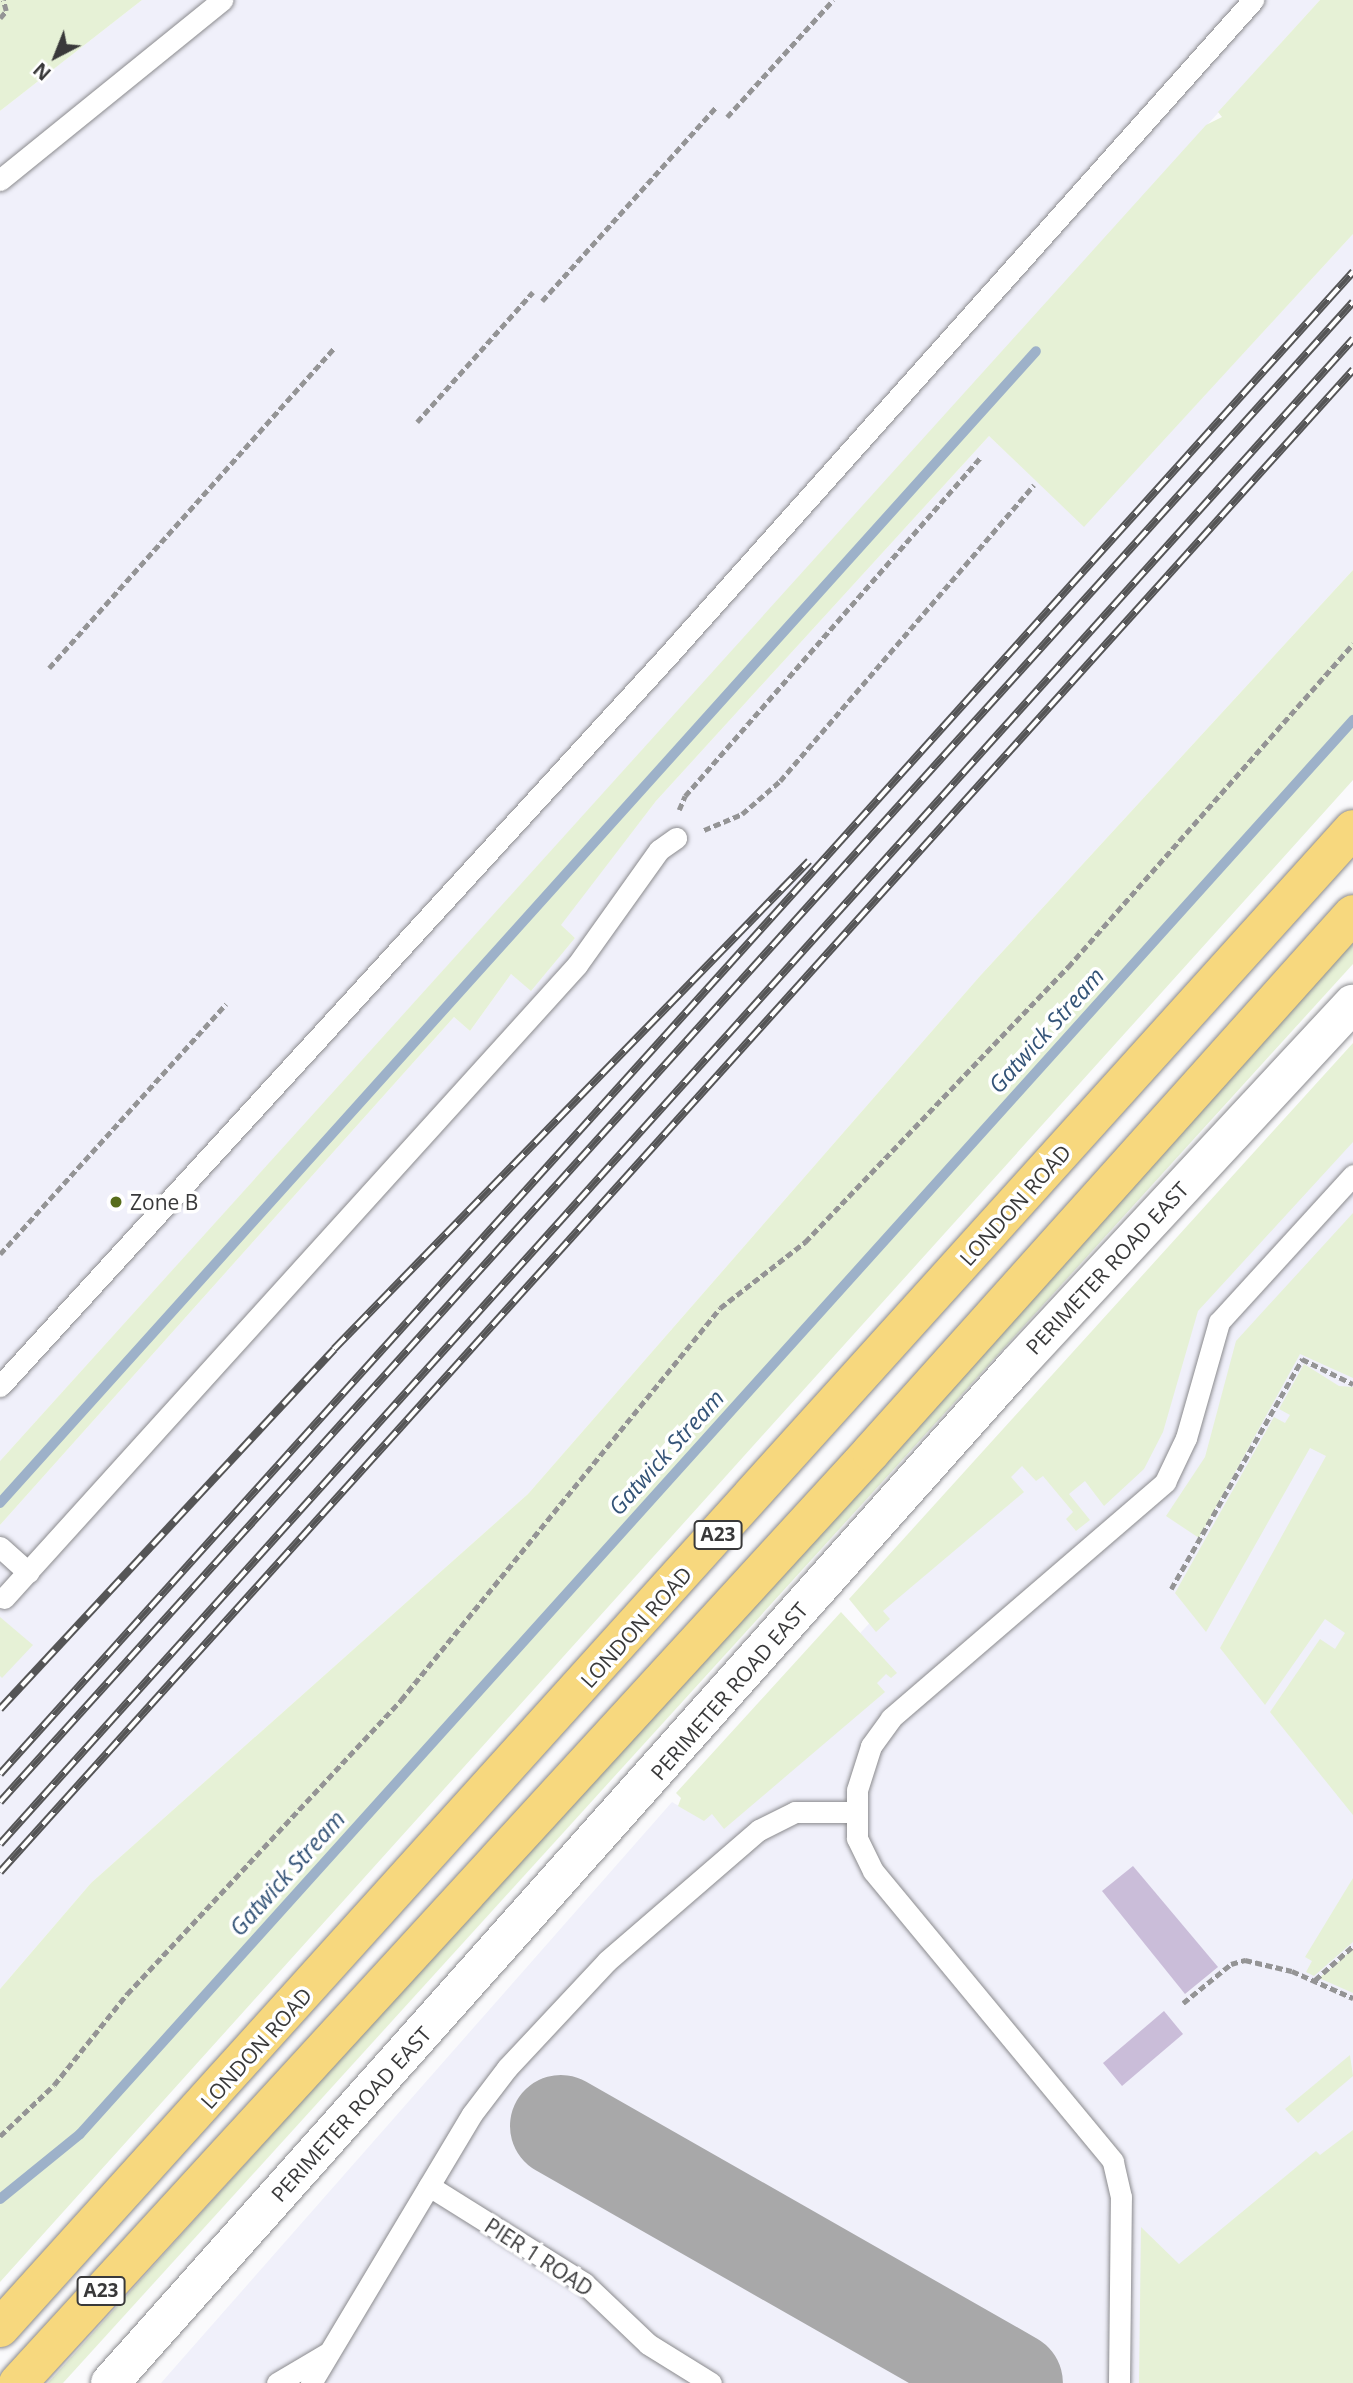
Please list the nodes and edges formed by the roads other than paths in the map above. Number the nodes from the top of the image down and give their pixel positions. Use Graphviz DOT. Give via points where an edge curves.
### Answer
graph roads {
  1 [pos="222,0"];
  2 [pos="1253,0"];
  3 [pos="0,180"];
  4 [pos="1353,829"];
  5 [pos="676,838"];
  6 [pos="1353,914"];
  7 [pos="1353,1004"];
  8 [pos="1353,1175"];
  9 [pos="0,1386"];
  10 [pos="0,1547"];
  11 [pos="28,1572"];
  12 [pos="4,1598"];
  13 [pos="855,1812"];
  14 [pos="429,2186"];
  15 [pos="0,2328"];
  16 [pos="335,2346"];
  17 [pos="18,2383"];
  18 [pos="110,2383"];
  19 [pos="277,2383"];
  20 [pos="311,2383"];
  21 [pos="710,2383"];
  22 [pos="1119,2383"];
  1 -- 3 [label="lane"];
  2 -- 9 [label="lane" via="672,652"];
  4 -- 15 [label="main road, LONDON ROAD / A23"];
  5 -- 11 [label="lane" via="659,850 577,965"];
  6 -- 17 [label="main road, A23" via="871,1452"];
  7 -- 18 [label="street, PERIMETER ROAD EAST" via="1017,1365"];
  8 -- 13 [label="lane" via="1219,1322 1186,1438 1165,1482 891,1718 864,1761"];
  10 -- 11 [label="lane"];
  11 -- 12 [label="lane"];
  13 -- 14 [label="lane" via="810,1810 773,1822 637,1931 507,2068"];
  13 -- 22 [label="lane" via="860,1848 884,1887 1113,2161 1121,2197"];
  14 -- 16 [label="lane"];
  14 -- 21 [label="lane, PIER 1 ROAD" via="584,2283 648,2344"];
  16 -- 19 [label="lane"];
  16 -- 20 [label="lane"];
}
